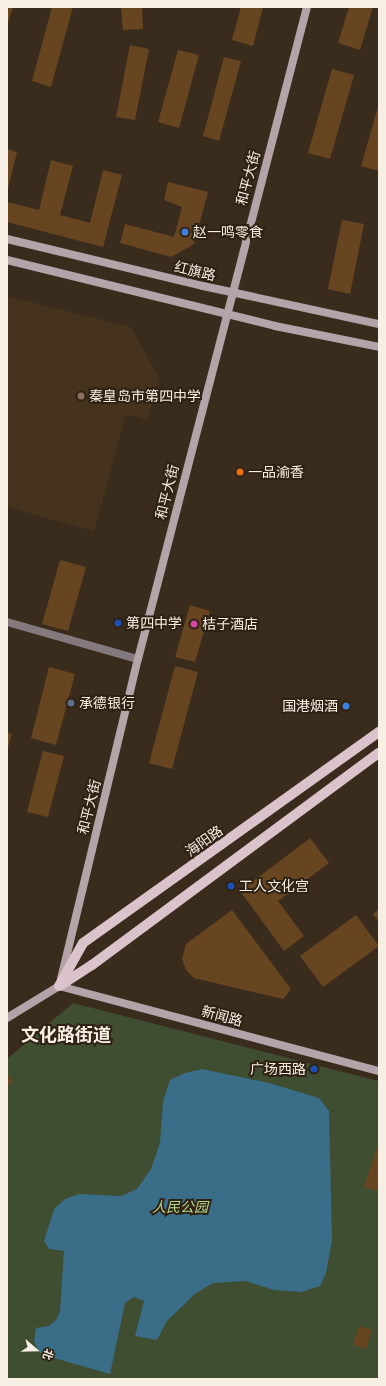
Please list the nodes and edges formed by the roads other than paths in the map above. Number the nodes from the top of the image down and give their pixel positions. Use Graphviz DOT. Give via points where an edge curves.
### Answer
graph roads {
  1 [pos="307,7"];
  2 [pos="7,240"];
  3 [pos="7,260"];
  4 [pos="231,292"];
  5 [pos="226,313"];
  6 [pos="379,324"];
  7 [pos="379,347"];
  8 [pos="7,622"];
  9 [pos="138,659"];
  10 [pos="379,732"];
  11 [pos="379,753"];
  12 [pos="59,986"];
  13 [pos="7,1018"];
  14 [pos="379,1071"];
  1 -- 4 [label="main road, 和平大街"];
  2 -- 4 [label="main road, 红旗路"];
  3 -- 5 [label="main road"];
  4 -- 5 [label="main road, 和平大街"];
  4 -- 6 [label="main road, 红旗路"];
  5 -- 7 [label="main road"];
  5 -- 9 [label="main road, 和平大街"];
  8 -- 9 [label="street"];
  9 -- 12 [label="main road, 和平大街"];
  10 -- 12 [label="main road, 海阳路" via="83,943"];
  11 -- 12 [label="main road, 海阳路" via="92,965"];
  12 -- 13 [label="main road, 海阳路"];
  12 -- 14 [label="main road, 新闻路"];
}
